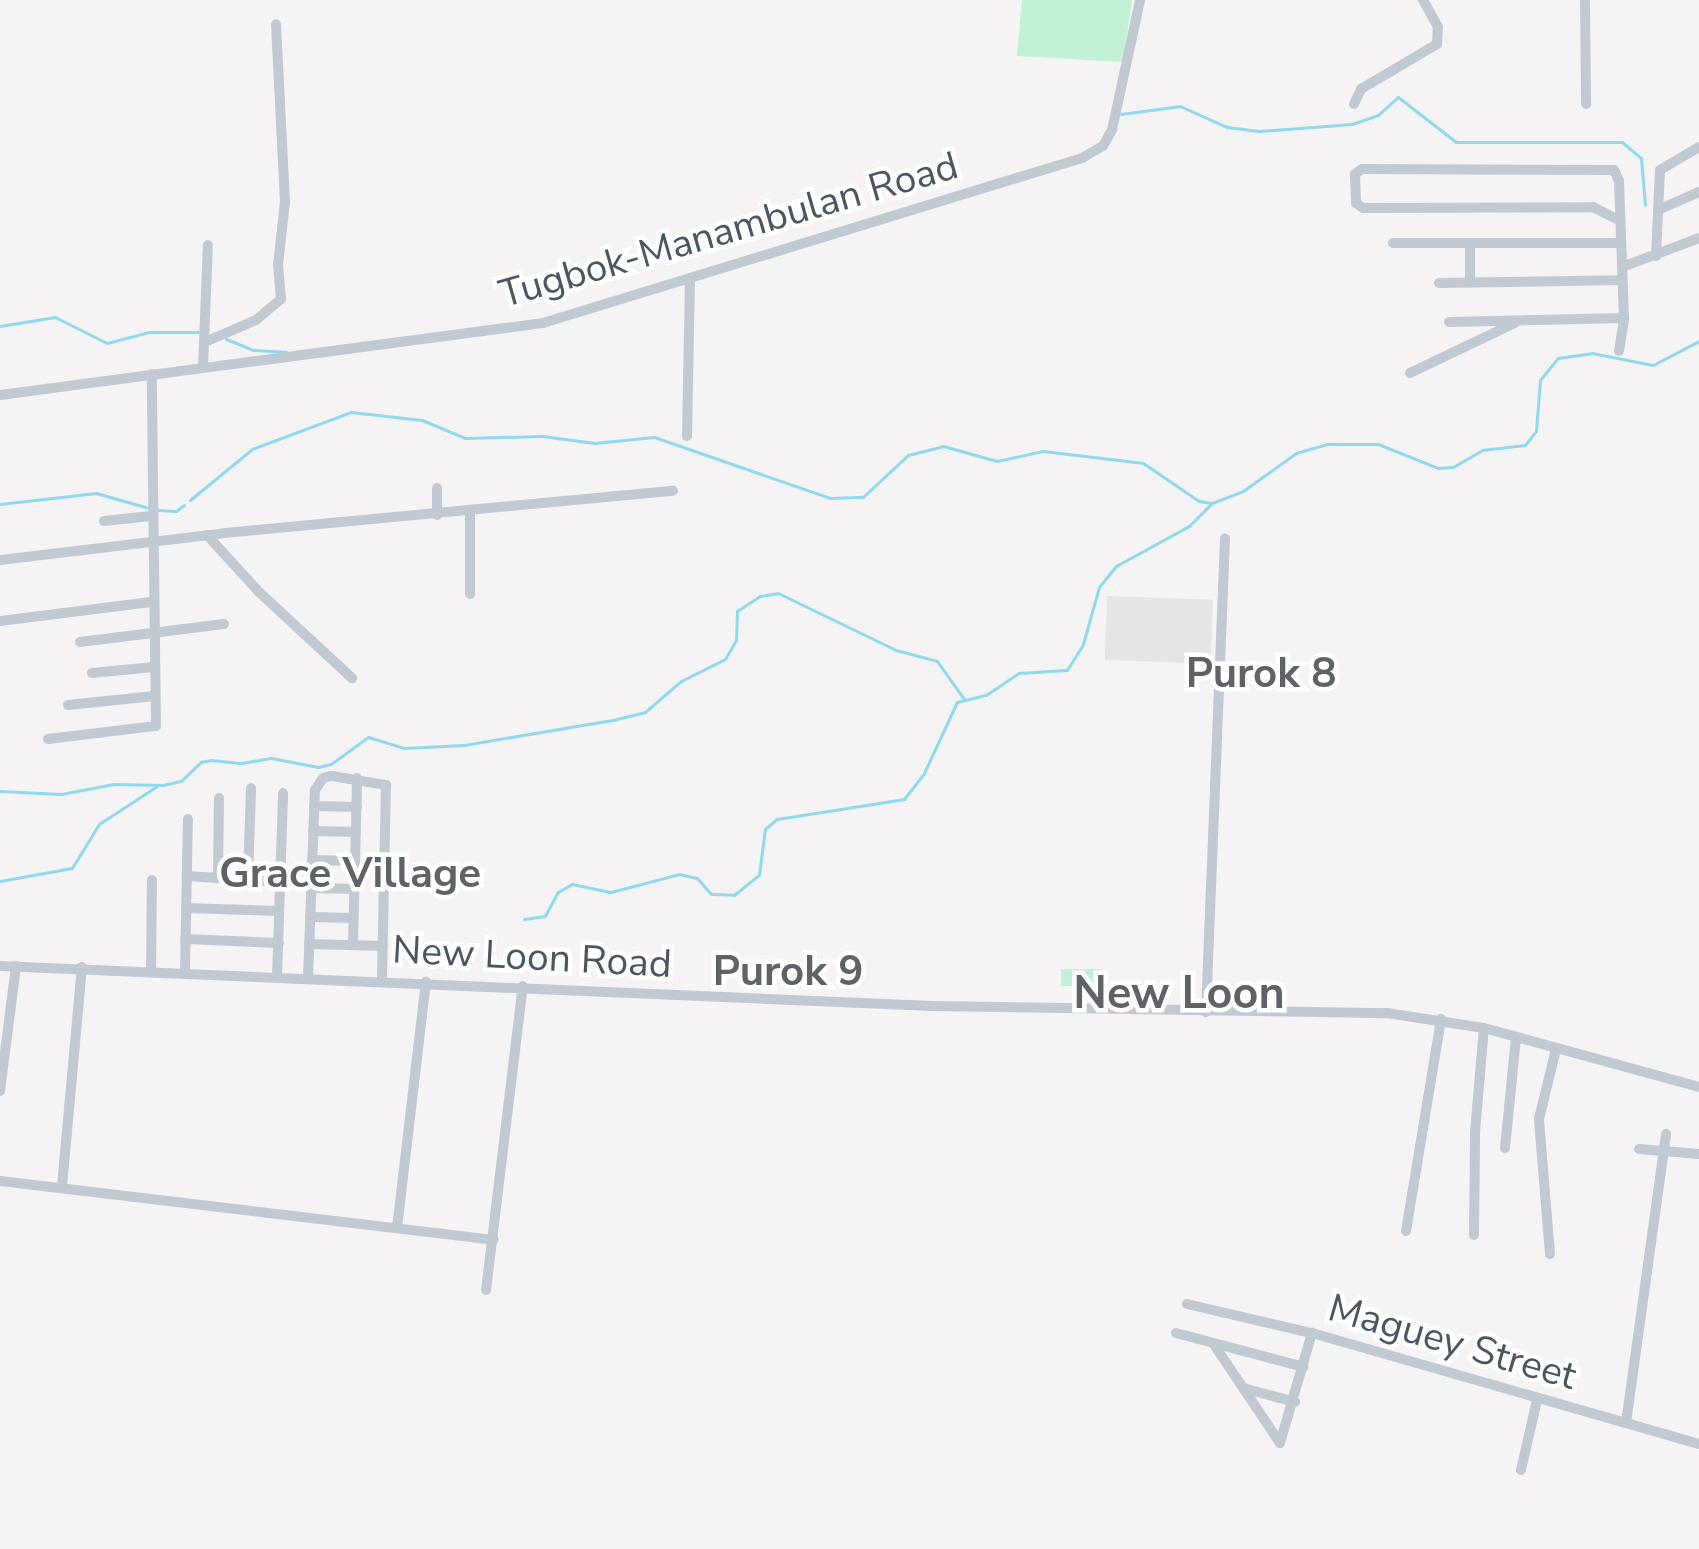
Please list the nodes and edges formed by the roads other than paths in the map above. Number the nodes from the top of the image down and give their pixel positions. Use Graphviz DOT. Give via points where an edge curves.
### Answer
graph roads {
  1 [pos="1140,0"];
  2 [pos="1424,0"];
  3 [pos="1585,0"];
  4 [pos="276,24"];
  5 [pos="1354,104"];
  6 [pos="1586,104"];
  7 [pos="1699,147"];
  8 [pos="1699,192"];
  9 [pos="1658,210"];
  10 [pos="1619,220"];
  11 [pos="1699,238"];
  12 [pos="1393,243"];
  13 [pos="1470,243"];
  14 [pos="1621,243"];
  15 [pos="208,245"];
  16 [pos="1656,256"];
  17 [pos="1622,274"];
  18 [pos="691,281"];
  19 [pos="1470,282"];
  20 [pos="1439,283"];
  21 [pos="1624,318"];
  22 [pos="1449,322"];
  23 [pos="1517,322"];
  24 [pos="206,342"];
  25 [pos="1619,351"];
  26 [pos="203,368"];
  27 [pos="1410,373"];
  28 [pos="152,374"];
  29 [pos="0,395"];
  30 [pos="687,436"];
  31 [pos="436,488"];
  32 [pos="674,491"];
  33 [pos="470,514"];
  34 [pos="437,515"];
  35 [pos="151,516"];
  36 [pos="104,521"];
  37 [pos="208,535"];
  38 [pos="1225,538"];
  39 [pos="151,543"];
  40 [pos="0,560"];
  41 [pos="470,594"];
  42 [pos="151,602"];
  43 [pos="0,621"];
  44 [pos="224,624"];
  45 [pos="152,635"];
  46 [pos="80,642"];
  47 [pos="154,667"];
  48 [pos="92,674"];
  49 [pos="352,678"];
  50 [pos="155,696"];
  51 [pos="68,705"];
  52 [pos="49,739"];
  53 [pos="357,778"];
  54 [pos="251,788"];
  55 [pos="283,793"];
  56 [pos="218,798"];
  57 [pos="314,806"];
  58 [pos="357,807"];
  59 [pos="188,819"];
  60 [pos="313,831"];
  61 [pos="356,832"];
  62 [pos="312,860"];
  63 [pos="355,861"];
  64 [pos="187,876"];
  65 [pos="218,878"];
  66 [pos="152,880"];
  67 [pos="248,880"];
  68 [pos="280,882"];
  69 [pos="311,888"];
  70 [pos="354,889"];
  71 [pos="186,908"];
  72 [pos="280,911"];
  73 [pos="310,916"];
  74 [pos="353,918"];
  75 [pos="185,940"];
  76 [pos="279,943"];
  77 [pos="309,944"];
  78 [pos="352,945"];
  79 [pos="382,946"];
  80 [pos="0,966"];
  81 [pos="16,966"];
  82 [pos="82,967"];
  83 [pos="152,970"];
  84 [pos="185,971"];
  85 [pos="278,976"];
  86 [pos="308,978"];
  87 [pos="382,980"];
  88 [pos="426,982"];
  89 [pos="523,986"];
  90 [pos="1206,1012"];
  91 [pos="1441,1019"];
  92 [pos="1484,1028"];
  93 [pos="1516,1037"];
  94 [pos="1556,1049"];
  95 [pos="1699,1087"];
  96 [pos="0,1091"];
  97 [pos="1666,1134"];
  98 [pos="1504,1148"];
  99 [pos="1639,1149"];
  100 [pos="1664,1151"];
  101 [pos="1699,1154"];
  102 [pos="0,1181"];
  103 [pos="62,1186"];
  104 [pos="397,1228"];
  105 [pos="1406,1231"];
  106 [pos="1474,1235"];
  107 [pos="493,1240"];
  108 [pos="1550,1254"];
  109 [pos="486,1290"];
  110 [pos="1187,1304"];
  111 [pos="1176,1333"];
  112 [pos="1312,1333"];
  113 [pos="1213,1343"];
  114 [pos="1304,1366"];
  115 [pos="1243,1388"];
  116 [pos="1537,1400"];
  117 [pos="1294,1402"];
  118 [pos="1626,1423"];
  119 [pos="1699,1444"];
  120 [pos="1521,1470"];
  1 -- 18 [label="street, Tugbok-Manambulan Road" via="1112,130 1094,152"];
  2 -- 5 [label="street" via="1438,26 1437,44 1361,89"];
  3 -- 6 [label="street"];
  4 -- 24 [label="street" via="281,299"];
  7 -- 9 [label="street" via="1662,167"];
  8 -- 9 [label="street"];
  9 -- 16 [label="street"];
  10 -- 10 [label="street" via="1619,176 1609,168 1362,169 1355,176 1363,208 1593,207"];
  10 -- 14 [label="street"];
  11 -- 16 [label="street"];
  12 -- 13 [label="street"];
  13 -- 14 [label="street"];
  13 -- 19 [label="street"];
  14 -- 17 [label="street"];
  15 -- 24 [label="street"];
  16 -- 17 [label="street"];
  17 -- 19 [label="street"];
  17 -- 21 [label="street"];
  18 -- 26 [label="street, Tugbok-Manambulan Road" via="543,322"];
  18 -- 30 [label="street"];
  19 -- 20 [label="street"];
  21 -- 23 [label="street"];
  21 -- 25 [label="street"];
  22 -- 23 [label="street"];
  23 -- 27 [label="street"];
  24 -- 26 [label="street"];
  26 -- 28 [label="street, Tugbok-Manambulan Road"];
  28 -- 29 [label="street, Tugbok-Manambulan Road"];
  28 -- 35 [label="street"];
  31 -- 34 [label="street"];
  32 -- 33 [label="street"];
  33 -- 34 [label="street"];
  33 -- 41 [label="street"];
  34 -- 37 [label="street"];
  35 -- 36 [label="street"];
  35 -- 39 [label="street"];
  37 -- 39 [label="street"];
  37 -- 49 [label="street"];
  38 -- 90 [label="street"];
  39 -- 40 [label="street"];
  39 -- 42 [label="street"];
  42 -- 43 [label="street"];
  42 -- 45 [label="street"];
  44 -- 45 [label="street"];
  45 -- 46 [label="street"];
  45 -- 47 [label="street"];
  47 -- 48 [label="street"];
  47 -- 50 [label="street"];
  50 -- 51 [label="street"];
  50 -- 52 [label="street" via="156,726"];
  53 -- 57 [label="street" via="322,778"];
  53 -- 58 [label="street"];
  53 -- 79 [label="street" via="384,783"];
  54 -- 67 [label="street"];
  55 -- 68 [label="street"];
  56 -- 65 [label="street"];
  57 -- 58 [label="street"];
  57 -- 60 [label="street"];
  58 -- 61 [label="street"];
  59 -- 64 [label="street"];
  60 -- 61 [label="street"];
  60 -- 62 [label="street"];
  61 -- 63 [label="street"];
  62 -- 63 [label="street"];
  62 -- 69 [label="street"];
  63 -- 70 [label="street"];
  64 -- 65 [label="street"];
  64 -- 71 [label="street"];
  65 -- 67 [label="street"];
  66 -- 83 [label="street"];
  67 -- 68 [label="street"];
  68 -- 72 [label="street"];
  69 -- 70 [label="street"];
  69 -- 73 [label="street"];
  70 -- 74 [label="street"];
  71 -- 72 [label="street"];
  71 -- 75 [label="street"];
  72 -- 76 [label="street"];
  73 -- 74 [label="street"];
  73 -- 77 [label="street"];
  74 -- 78 [label="street"];
  75 -- 76 [label="street"];
  75 -- 84 [label="street"];
  76 -- 85 [label="street"];
  77 -- 78 [label="street"];
  77 -- 86 [label="street"];
  78 -- 79 [label="street"];
  79 -- 87 [label="street"];
  80 -- 81 [label="street, New Loon Road"];
  81 -- 82 [label="street, New Loon Road"];
  81 -- 96 [label="street"];
  82 -- 83 [label="street, New Loon Road"];
  82 -- 103 [label="street"];
  83 -- 84 [label="street, New Loon Road"];
  84 -- 85 [label="street, New Loon Road"];
  85 -- 86 [label="street, New Loon Road"];
  86 -- 87 [label="street, New Loon Road"];
  87 -- 88 [label="street, New Loon Road"];
  88 -- 89 [label="street, New Loon Road"];
  88 -- 104 [label="street"];
  89 -- 90 [label="street, New Loon Road"];
  89 -- 107 [label="street"];
  90 -- 91 [label="street, New Loon Road"];
  91 -- 92 [label="street, New Loon Road"];
  91 -- 105 [label="street"];
  92 -- 93 [label="street, New Loon Road"];
  92 -- 106 [label="street"];
  93 -- 94 [label="street, New Loon Road"];
  93 -- 98 [label="street"];
  94 -- 95 [label="street, New Loon Road"];
  94 -- 108 [label="street" via="1539,1119"];
  97 -- 100 [label="street"];
  99 -- 100 [label="street"];
  100 -- 101 [label="street"];
  100 -- 118 [label="street"];
  102 -- 103 [label="street"];
  103 -- 104 [label="street"];
  104 -- 107 [label="street"];
  107 -- 109 [label="street"];
  110 -- 112 [label="street, Maguey Street"];
  111 -- 113 [label="street"];
  112 -- 114 [label="street"];
  112 -- 116 [label="street, Maguey Street"];
  113 -- 114 [label="street"];
  113 -- 115 [label="street"];
  114 -- 117 [label="street"];
  115 -- 117 [label="street"];
  115 -- 117 [label="street" via="1279,1443"];
  116 -- 118 [label="street, Maguey Street"];
  116 -- 120 [label="street"];
  118 -- 119 [label="street, Maguey Street"];
}
